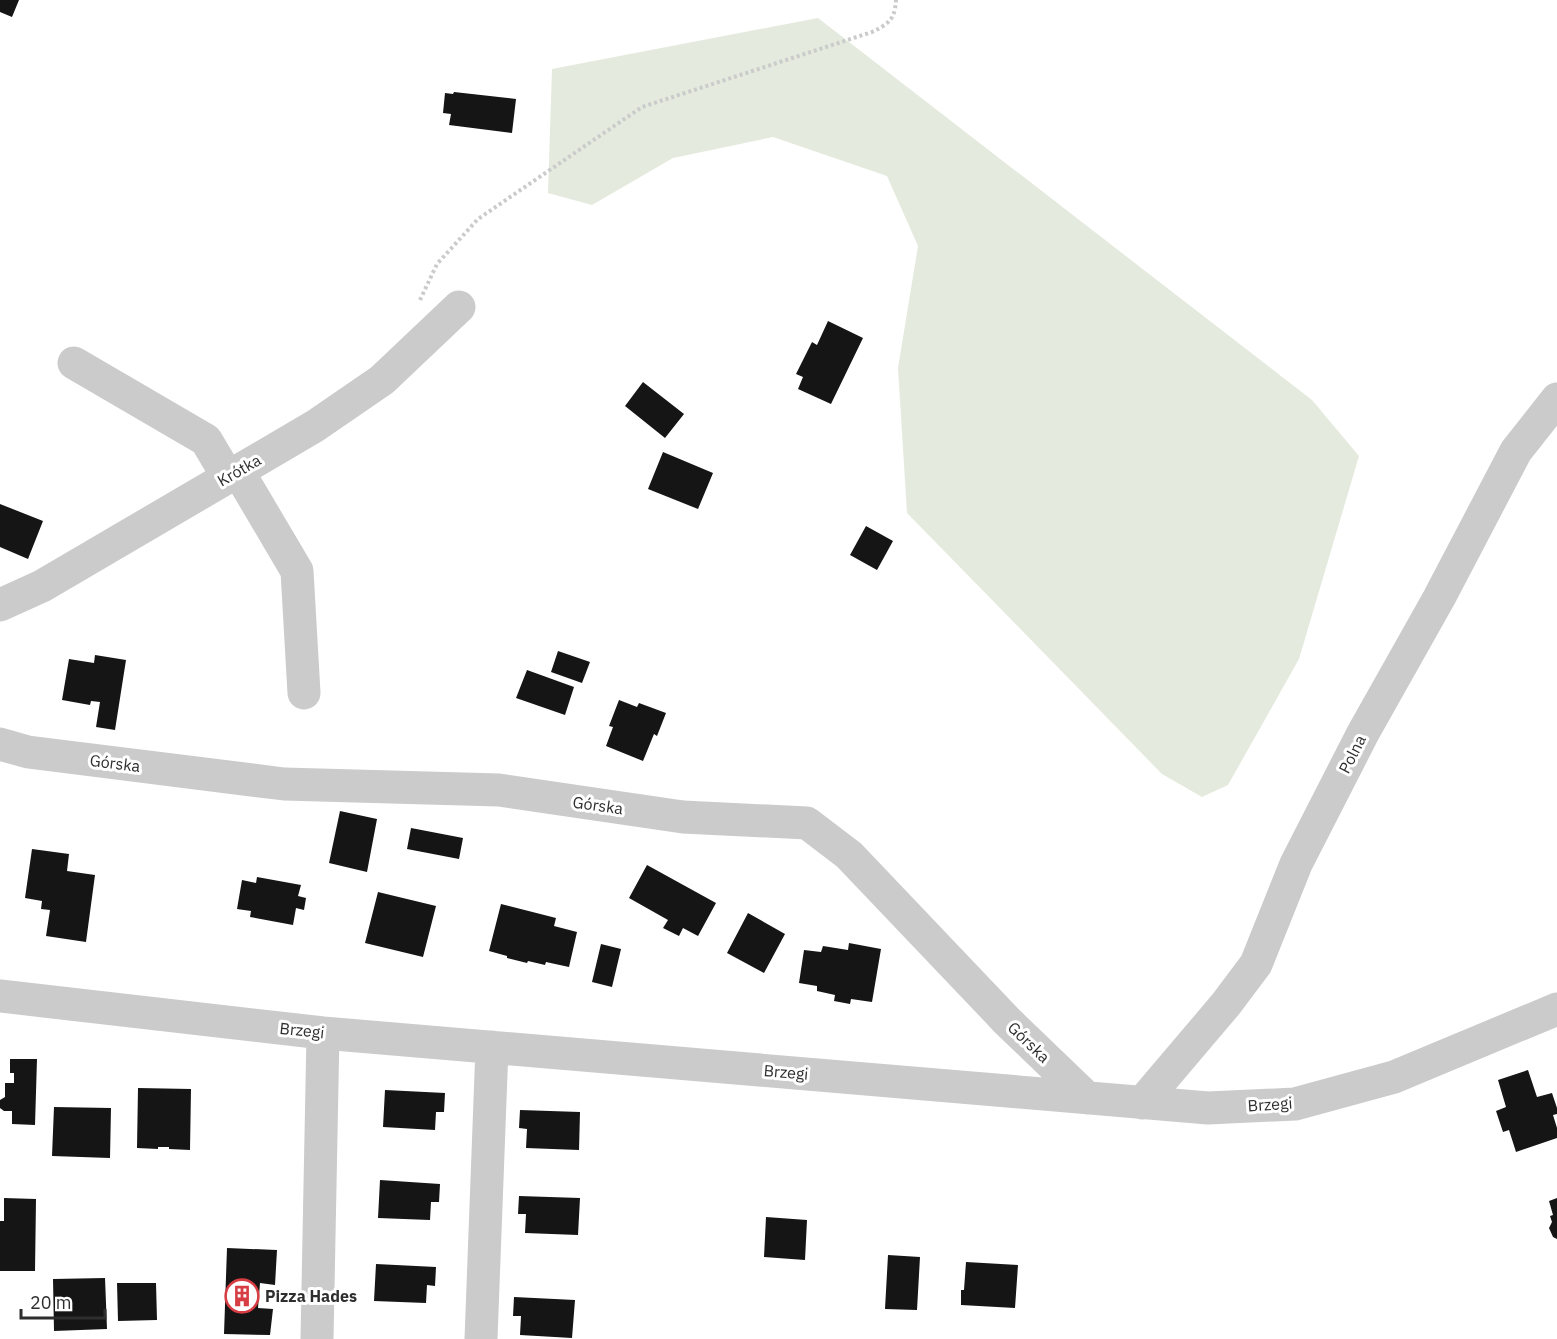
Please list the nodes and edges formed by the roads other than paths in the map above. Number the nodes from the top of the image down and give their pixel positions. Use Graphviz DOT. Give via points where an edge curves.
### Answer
graph roads {
  1 [pos="459,307"];
  2 [pos="75,363"];
  3 [pos="1557,399"];
  4 [pos="233,474"];
  5 [pos="0,605"];
  6 [pos="304,693"];
  7 [pos="0,744"];
  8 [pos="0,996"];
  9 [pos="1557,1009"];
  10 [pos="323,1033"];
  11 [pos="492,1047"];
  12 [pos="1087,1098"];
  13 [pos="1142,1103"];
  14 [pos="317,1339"];
  15 [pos="481,1339"];
  1 -- 4 [label="street, Krótka" via="382,380 315,426"];
  2 -- 4 [label="street" via="206,440"];
  3 -- 13 [label="street, Polna" via="1516,451 1363,733 1296,864 1256,964"];
  4 -- 5 [label="street, Krótka" via="42,586"];
  4 -- 6 [label="street" via="297,571"];
  7 -- 12 [label="street, Górska" via="28,752 284,784 499,790 683,817 807,823 849,855 1007,1021"];
  8 -- 10 [label="street, Brzegi"];
  9 -- 13 [label="street, Brzegi" via="1394,1077 1295,1104 1208,1108"];
  10 -- 11 [label="street, Brzegi"];
  10 -- 14 [label="street"];
  11 -- 12 [label="street, Brzegi"];
  11 -- 15 [label="street"];
  12 -- 13 [label="street, Brzegi"];
}
